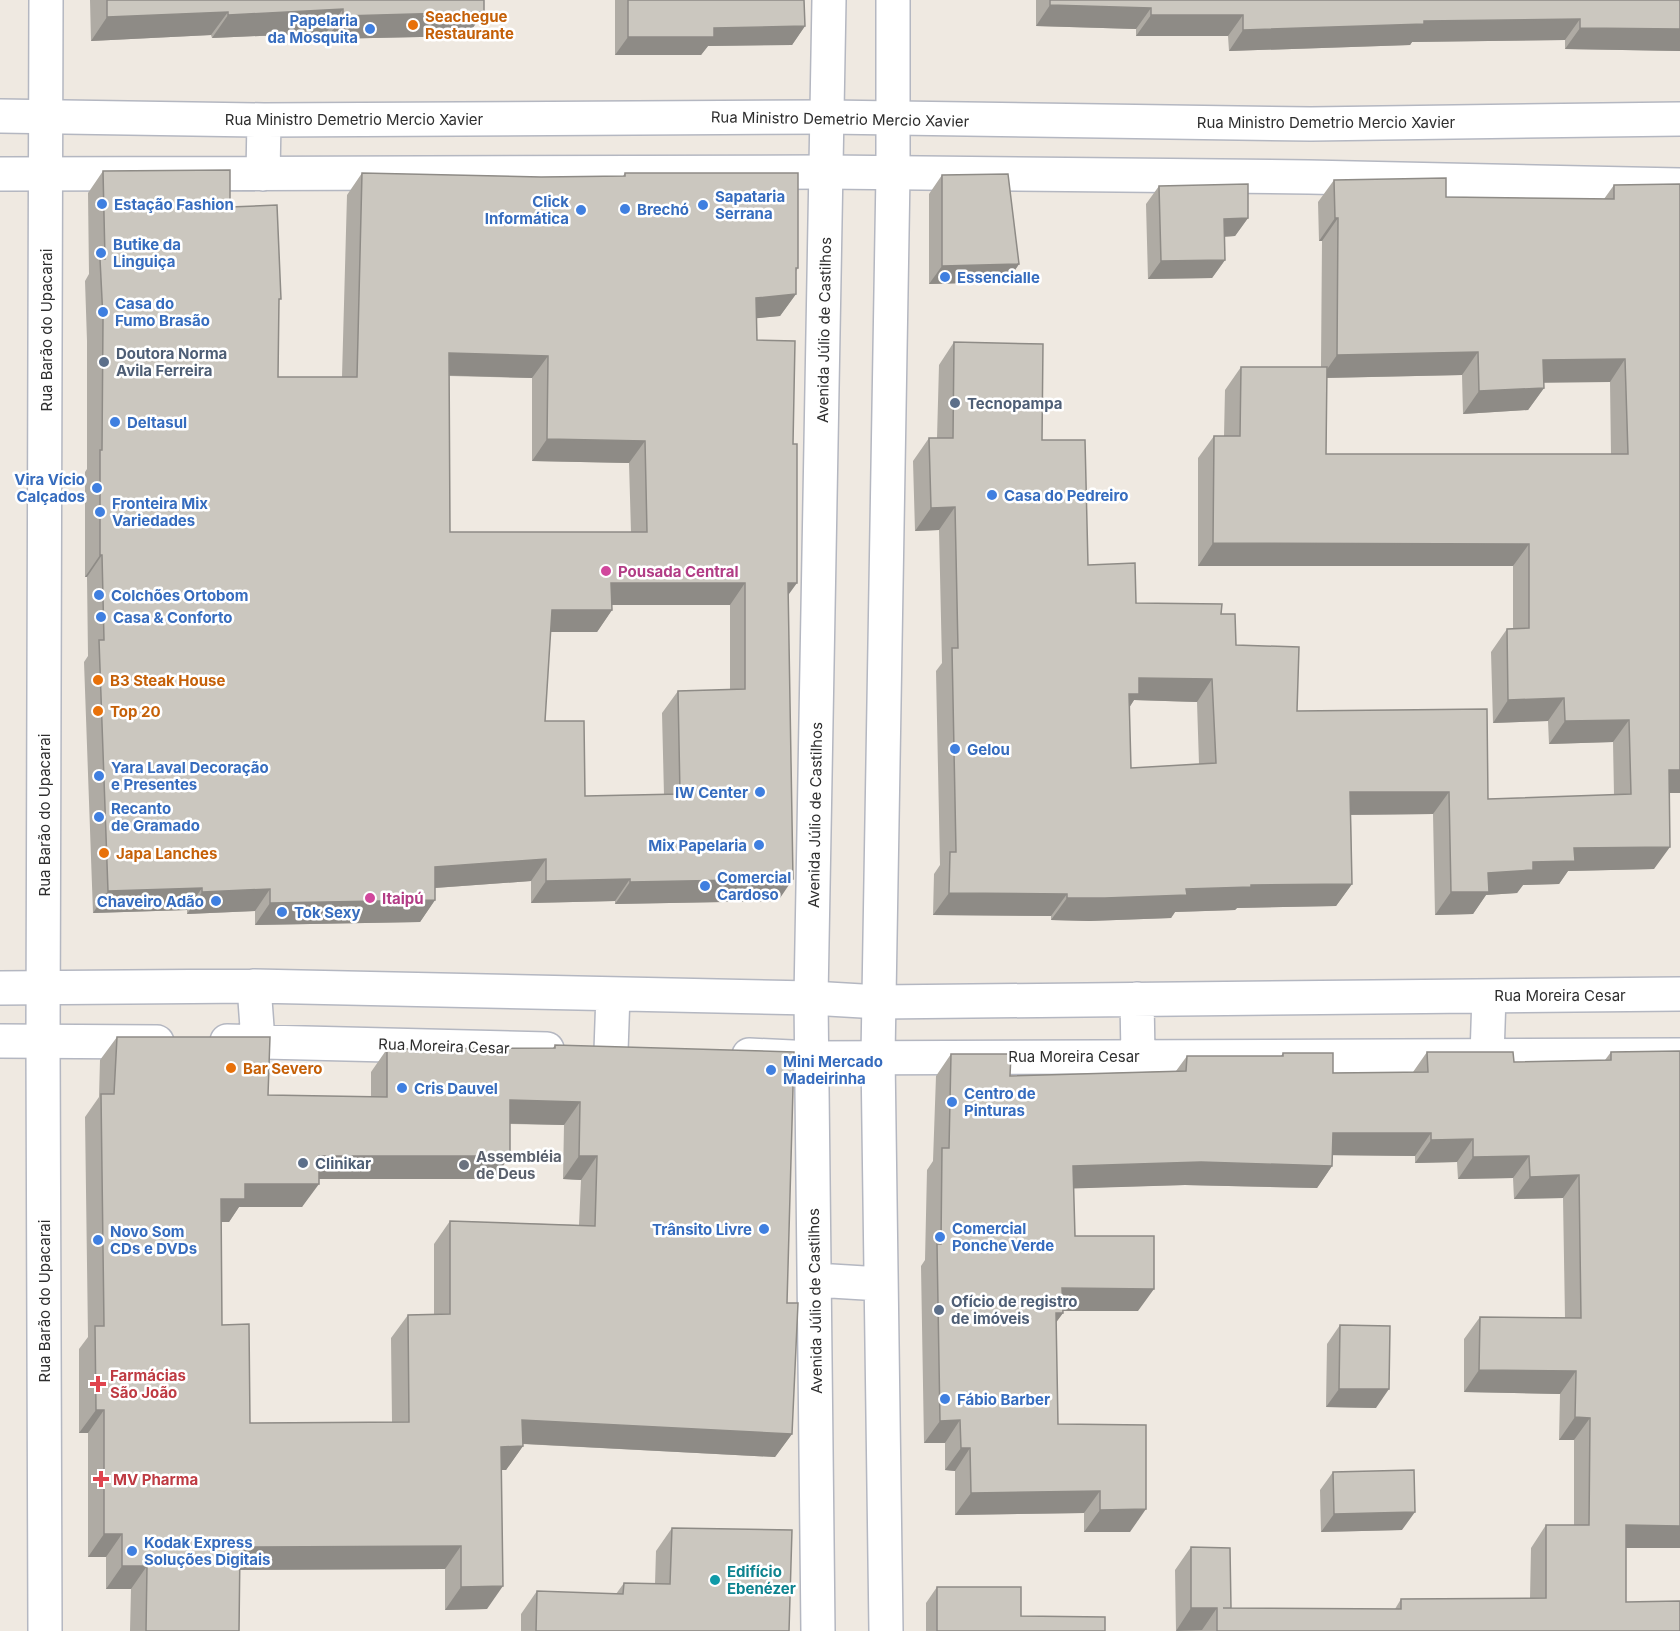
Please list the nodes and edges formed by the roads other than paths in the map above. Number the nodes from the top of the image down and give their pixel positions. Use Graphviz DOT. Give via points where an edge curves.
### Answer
graph roads {
  1 [pos="46,0"];
  2 [pos="829,0"];
  3 [pos="893,0"];
  4 [pos="0,116"];
  5 [pos="828,117"];
  6 [pos="47,118"];
  7 [pos="892,119"];
  8 [pos="1680,119"];
  9 [pos="264,120"];
  10 [pos="1311,124"];
  11 [pos="826,172"];
  12 [pos="0,174"];
  13 [pos="47,174"];
  14 [pos="263,174"];
  15 [pos="893,174"];
  16 [pos="1309,177"];
  17 [pos="1680,185"];
  18 [pos="254,986"];
  19 [pos="0,988"];
  20 [pos="43,988"];
  21 [pos="613,994"];
  22 [pos="1680,994"];
  23 [pos="1489,996"];
  24 [pos="811,998"];
  25 [pos="1137,999"];
  26 [pos="879,1002"];
  27 [pos="0,1041"];
  28 [pos="258,1041"];
  29 [pos="43,1042"];
  30 [pos="718,1054"];
  31 [pos="1680,1055"];
  32 [pos="878,1056"];
  33 [pos="1138,1056"];
  34 [pos="1487,1056"];
  35 [pos="813,1058"];
  36 [pos="815,1280"];
  37 [pos="881,1284"];
  38 [pos="45,1631"];
  39 [pos="818,1631"];
  40 [pos="886,1631"];
  1 -- 6 [label="street, Rua Barão do Upacarai"];
  2 -- 5 [label="street, Avenida Júlio de Castilhos"];
  3 -- 7 [label="street"];
  4 -- 6 [label="street, Rua Ministro Demetrio Mercio Xavier"];
  5 -- 7 [label="street, Rua Ministro Demetrio Mercio Xavier"];
  5 -- 9 [label="street, Rua Ministro Demetrio Mercio Xavier"];
  5 -- 11 [label="street, Avenida Júlio de Castilhos"];
  6 -- 9 [label="street, Rua Ministro Demetrio Mercio Xavier"];
  6 -- 13 [label="street, Rua Barão do Upacarai"];
  7 -- 10 [label="street, Rua Ministro Demetrio Mercio Xavier"];
  7 -- 15 [label="street"];
  8 -- 10 [label="street, Rua Ministro Demetrio Mercio Xavier"];
  9 -- 14 [label="street"];
  10 -- 16 [label="street"];
  11 -- 14 [label="street"];
  11 -- 15 [label="street"];
  11 -- 24 [label="street, Avenida Júlio de Castilhos"];
  12 -- 13 [label="street"];
  13 -- 14 [label="street"];
  13 -- 20 [label="street, Rua Barão do Upacarai"];
  15 -- 16 [label="street"];
  15 -- 26 [label="street"];
  16 -- 17 [label="street"];
  18 -- 20 [label="street, Rua Moreira Cesar"];
  18 -- 21 [label="street, Rua Moreira Cesar"];
  18 -- 28 [label="street"];
  19 -- 20 [label="street, Rua Moreira Cesar"];
  20 -- 29 [label="street, Rua Barão do Upacarai"];
  21 -- 24 [label="street, Rua Moreira Cesar"];
  21 -- 28 [label="street, Rua Moreira Cesar" via="602,1051"];
  22 -- 23 [label="street, Rua Moreira Cesar"];
  23 -- 25 [label="street, Rua Moreira Cesar"];
  23 -- 34 [label="street"];
  24 -- 26 [label="street, Rua Moreira Cesar"];
  24 -- 35 [label="street, Avenida Júlio de Castilhos"];
  25 -- 26 [label="street, Rua Moreira Cesar"];
  25 -- 33 [label="street"];
  26 -- 32 [label="street"];
  27 -- 29 [label="street, Rua Moreira Cesar"];
  28 -- 29 [label="street, Rua Moreira Cesar"];
  29 -- 38 [label="street, Rua Barão do Upacarai"];
  30 -- 35 [label="street, Rua Moreira Cesar"];
  31 -- 34 [label="street, Rua Moreira Cesar"];
  32 -- 33 [label="street, Rua Moreira Cesar"];
  32 -- 35 [label="street, Rua Moreira Cesar"];
  32 -- 37 [label="street"];
  33 -- 34 [label="street, Rua Moreira Cesar"];
  35 -- 36 [label="street, Avenida Júlio de Castilhos"];
  36 -- 37 [label="street"];
  36 -- 39 [label="street, Avenida Júlio de Castilhos"];
  37 -- 40 [label="street"];
}
